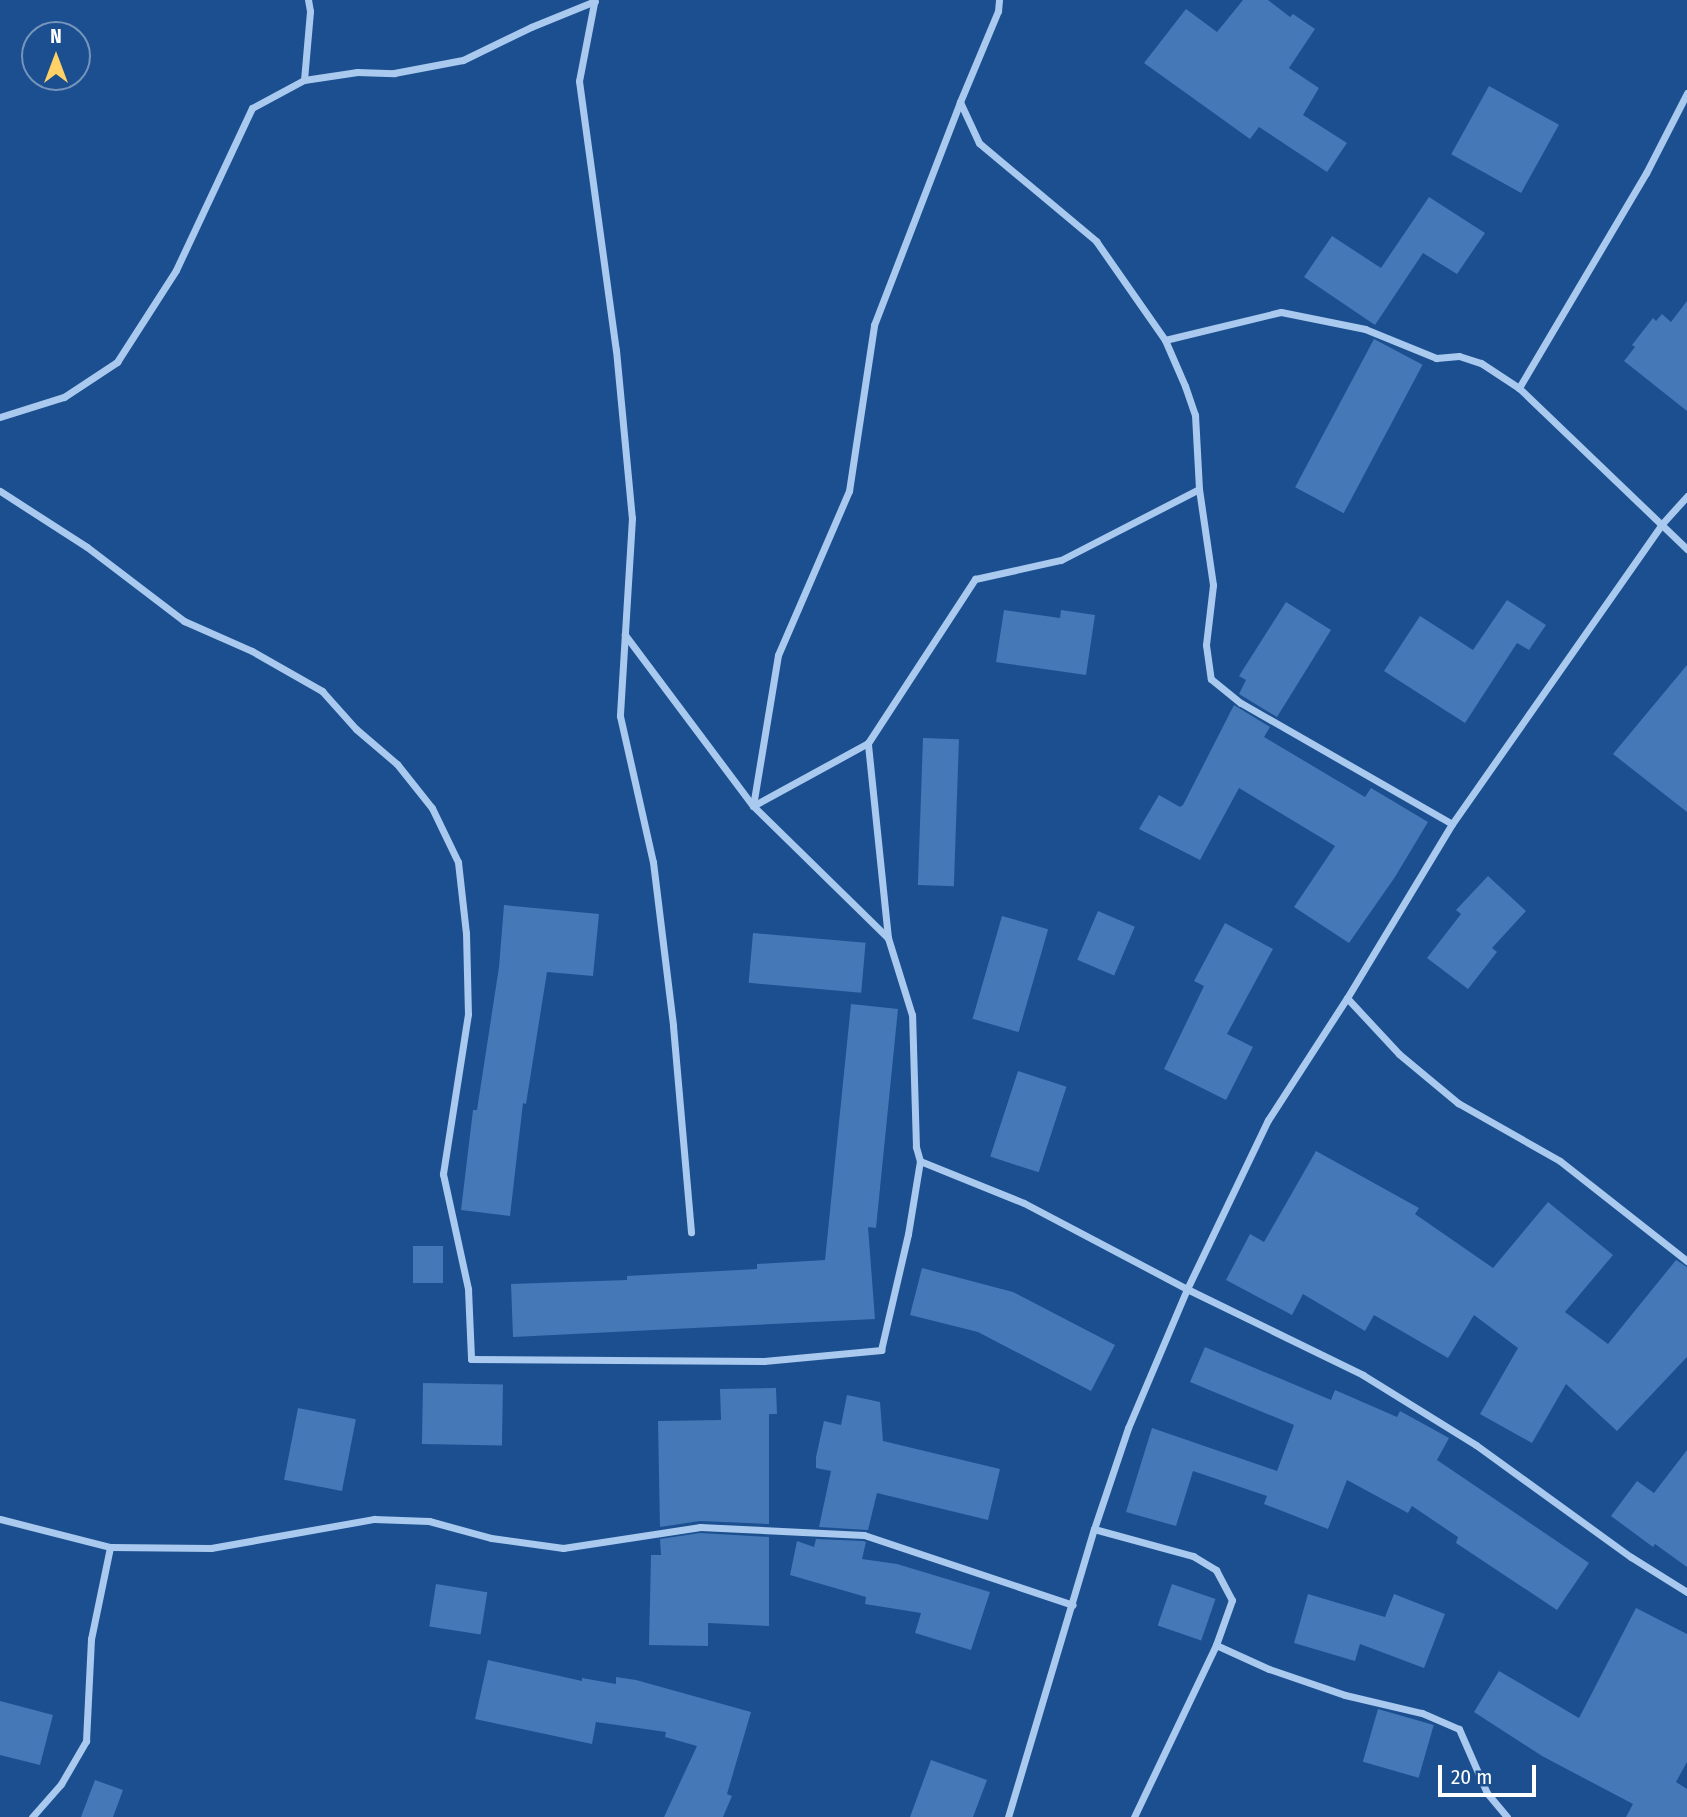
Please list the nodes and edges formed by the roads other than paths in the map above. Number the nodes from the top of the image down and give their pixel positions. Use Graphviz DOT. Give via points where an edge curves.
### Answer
graph roads {
  1 [pos="308,0"];
  2 [pos="999,0"];
  3 [pos="595,2"];
  4 [pos="304,80"];
  5 [pos="1687,93"];
  6 [pos="960,102"];
  7 [pos="1165,340"];
  8 [pos="1519,388"];
  9 [pos="0,417"];
  10 [pos="1199,489"];
  11 [pos="0,491"];
  12 [pos="1687,496"];
  13 [pos="1661,525"];
  14 [pos="1687,549"];
  15 [pos="625,635"];
  16 [pos="868,743"];
  17 [pos="753,806"];
  18 [pos="1452,824"];
  19 [pos="888,938"];
  20 [pos="1347,999"];
  21 [pos="919,1161"];
  22 [pos="691,1232"];
  23 [pos="1687,1261"];
  24 [pos="1187,1289"];
  25 [pos="0,1519"];
  26 [pos="1094,1529"];
  27 [pos="110,1546"];
  28 [pos="1687,1592"];
  29 [pos="1073,1605"];
  30 [pos="1216,1645"];
  31 [pos="32,1817"];
  32 [pos="1008,1817"];
  33 [pos="1134,1817"];
  34 [pos="1507,1817"];
  1 -- 4 [label="street"];
  2 -- 6 [label="street"];
  3 -- 4 [label="street" via="463,60 394,73 357,72"];
  3 -- 15 [label="street" via="579,81 617,350 631,505"];
  4 -- 9 [label="street" via="252,108 176,271 117,362 64,397"];
  5 -- 8 [label="street" via="1646,173"];
  6 -- 7 [label="street" via="979,142 1096,241"];
  6 -- 17 [label="street" via="874,325 849,491 778,655"];
  7 -- 8 [label="street" via="1281,312 1365,329 1436,358 1459,356 1481,363"];
  7 -- 10 [label="street" via="1195,415"];
  8 -- 13 [label="street"];
  10 -- 16 [label="street" via="1061,560 975,579"];
  10 -- 18 [label="street" via="1213,585 1206,645 1211,679 1241,703"];
  11 -- 21 [label="street" via="87,547 184,621 252,651 322,691 356,729 397,764 432,808 458,862 466,933 468,1014 443,1174 468,1289 471,1359 764,1361 881,1350 908,1234"];
  12 -- 13 [label="street"];
  13 -- 14 [label="street"];
  13 -- 18 [label="street"];
  15 -- 17 [label="street"];
  15 -- 22 [label="street" via="620,716 653,862"];
  16 -- 17 [label="street"];
  16 -- 19 [label="street"];
  17 -- 19 [label="street"];
  18 -- 20 [label="street"];
  19 -- 21 [label="street" via="912,1015"];
  20 -- 23 [label="street" via="1399,1054 1458,1103 1560,1161"];
  20 -- 24 [label="street" via="1268,1120"];
  21 -- 24 [label="street" via="1024,1203"];
  24 -- 26 [label="street" via="1128,1428"];
  24 -- 28 [label="street" via="1363,1375 1476,1445"];
  25 -- 27 [label="street"];
  26 -- 29 [label="street"];
  26 -- 30 [label="street" via="1193,1556 1216,1570 1232,1600"];
  27 -- 29 [label="street" via="211,1548 374,1519 429,1521 491,1538 563,1548 700,1527 785,1529 864,1535"];
  27 -- 31 [label="street" via="91,1639 86,1741 61,1784"];
  29 -- 32 [label="street"];
  30 -- 33 [label="street"];
  30 -- 34 [label="street" via="1269,1669 1345,1695 1422,1713 1459,1729 1487,1793"];
}
